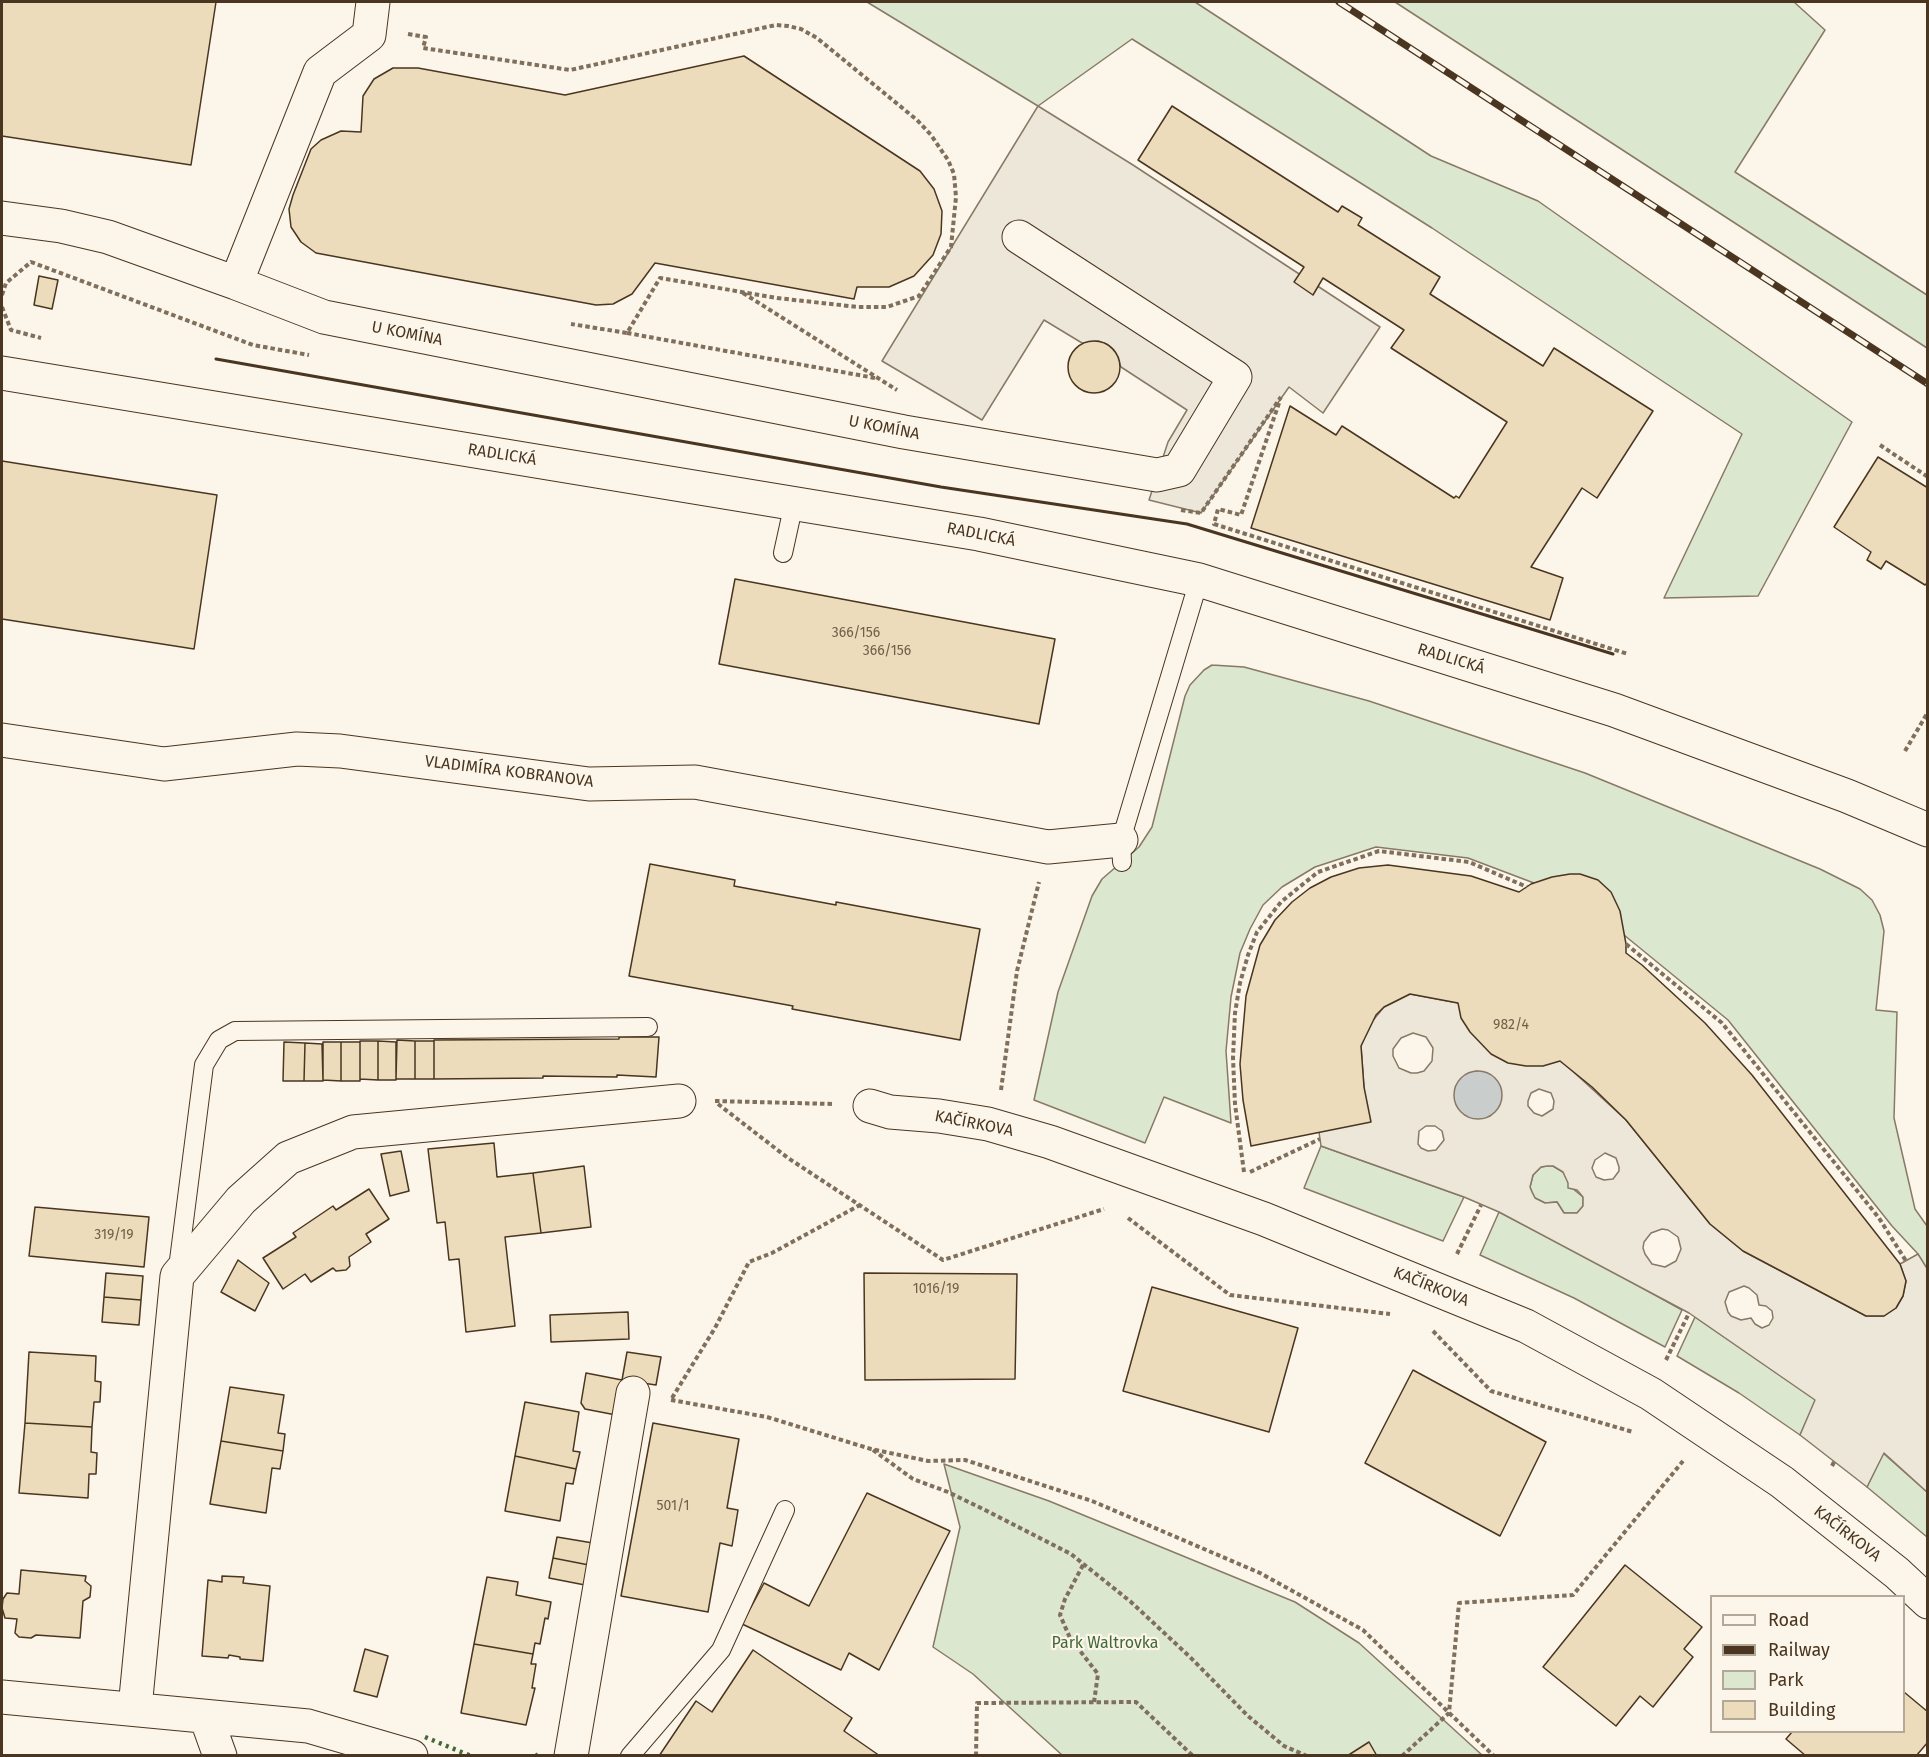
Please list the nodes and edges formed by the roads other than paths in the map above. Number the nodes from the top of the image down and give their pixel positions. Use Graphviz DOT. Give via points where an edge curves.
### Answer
graph roads {
  1 [pos="372,14"];
  2 [pos="2,218"];
  3 [pos="1019,237"];
  4 [pos="236,283"];
  5 [pos="2,373"];
  6 [pos="794,503"];
  7 [pos="783,553"];
  8 [pos="1199,580"];
  9 [pos="2,740"];
  10 [pos="1928,830"];
  11 [pos="1121,851"];
  12 [pos="648,1027"];
  13 [pos="679,1101"];
  14 [pos="870,1106"];
  15 [pos="177,1276"];
  16 [pos="633,1393"];
  17 [pos="785,1510"];
  18 [pos="1928,1602"];
  19 [pos="2,1697"];
  20 [pos="135,1708"];
  21 [pos="206,1717"];
  22 [pos="220,1755"];
  23 [pos="411,1755"];
  24 [pos="571,1755"];
  25 [pos="630,1755"];
  1 -- 4 [label="street" via="369,35 320,72"];
  2 -- 4 [label="street, U KOMÍNA" via="108,237"];
  3 -- 4 [label="street, U KOMÍNA" via="1235,377 1179,470 1157,475 904,432 335,320"];
  5 -- 6 [label="street, RADLICKÁ"];
  6 -- 7 [label="lane"];
  6 -- 8 [label="street, RADLICKÁ" via="979,534"];
  8 -- 10 [label="street, RADLICKÁ" via="1614,710 1847,795"];
  8 -- 11 [label="lane"];
  9 -- 11 [label="street, VLADIMÍRA KOBRANOVA" via="164,765 297,749 340,751 589,784 695,782 1048,847"];
  12 -- 15 [label="lane" via="235,1031 219,1041 204,1065"];
  13 -- 15 [label="street" via="353,1132 288,1158 242,1200"];
  14 -- 18 [label="street, KAČÍRKOVA" via="988,1124 1050,1143 1264,1219 1526,1326 1651,1394 1782,1482"];
  15 -- 20 [label="street"];
  16 -- 24 [label="street"];
  17 -- 25 [label="lane" via="721,1650"];
  19 -- 20 [label="street"];
  20 -- 21 [label="street"];
  21 -- 22 [label="street"];
  21 -- 23 [label="street" via="308,1726"];
}
